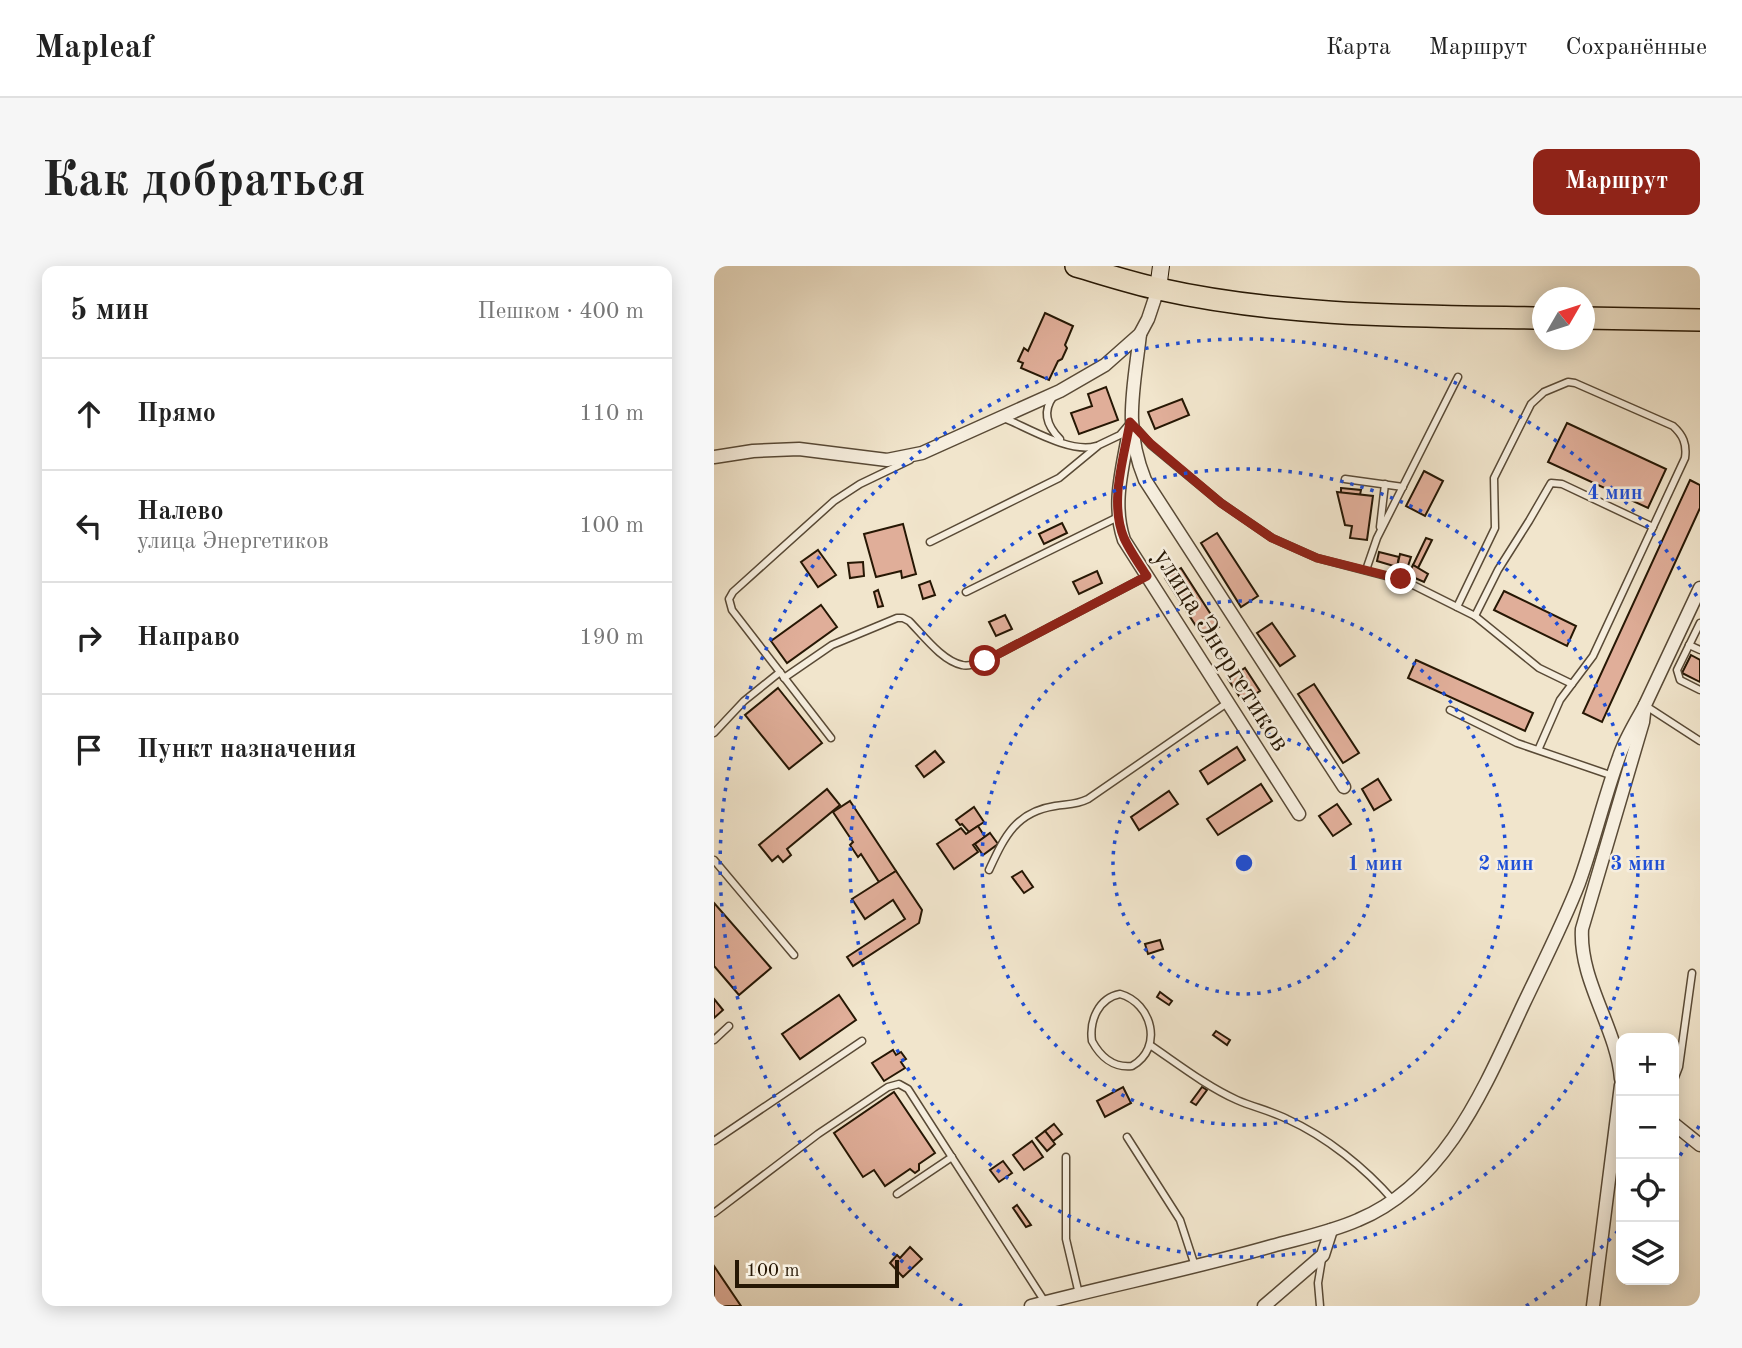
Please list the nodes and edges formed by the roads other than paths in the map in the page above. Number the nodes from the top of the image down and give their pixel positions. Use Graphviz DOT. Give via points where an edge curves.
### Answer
graph roads {
  1 [pos="1076,266"];
  2 [pos="1161,266"];
  3 [pos="1157,289"];
  4 [pos="1532,318"];
  5 [pos="1595,318"];
  6 [pos="1700,320"];
  7 [pos="1140,334"];
  8 [pos="1458,377"];
  9 [pos="1060,391"];
  10 [pos="1003,417"];
  11 [pos="1130,422"];
  12 [pos="1067,445"];
  13 [pos="1099,445"];
  14 [pos="922,453"];
  15 [pos="714,457"];
  16 [pos="1345,479"];
  17 [pos="1385,484"];
  18 [pos="1403,487"];
  19 [pos="1118,517"];
  20 [pos="1653,527"];
  21 [pos="1380,532"];
  22 [pos="930,542"];
  23 [pos="1366,570"];
  24 [pos="1147,576"];
  25 [pos="1700,588"];
  26 [pos="966,592"];
  27 [pos="1457,607"];
  28 [pos="1475,616"];
  29 [pos="1700,623"];
  30 [pos="1689,645"];
  31 [pos="1700,650"];
  32 [pos="782,675"];
  33 [pos="1572,684"];
  34 [pos="1700,690"];
  35 [pos="1227,703"];
  36 [pos="1645,705"];
  37 [pos="1450,710"];
  38 [pos="714,733"];
  39 [pos="831,738"];
  40 [pos="1700,741"];
  41 [pos="1539,748"];
  42 [pos="1613,776"];
  43 [pos="1344,787"];
  44 [pos="1299,814"];
  45 [pos="714,860"];
  46 [pos="989,870"];
  47 [pos="794,955"];
  48 [pos="1692,973"];
  49 [pos="729,1026"];
  50 [pos="714,1040"];
  51 [pos="862,1041"];
  52 [pos="1150,1045"];
  53 [pos="1616,1054"];
  54 [pos="1679,1067"];
  55 [pos="1620,1096"];
  56 [pos="1679,1128"];
  57 [pos="1127,1137"];
  58 [pos="714,1141"];
  59 [pos="1700,1145"];
  60 [pos="952,1157"];
  61 [pos="1066,1157"];
  62 [pos="897,1194"];
  63 [pos="1393,1200"];
  64 [pos="714,1213"];
  65 [pos="1331,1230"];
  66 [pos="1323,1255"];
  67 [pos="1195,1266"];
  68 [pos="1079,1294"];
  69 [pos="1045,1302"];
  70 [pos="1031,1306"];
  71 [pos="1264,1306"];
  72 [pos="1320,1306"];
  73 [pos="1593,1306"];
  1 -- 3 [label="highway"];
  2 -- 3 [label="street"];
  3 -- 4 [label="highway" via="1331,311"];
  3 -- 7 [label="street"];
  5 -- 6 [label="highway"];
  7 -- 9 [label="street" via="1105,365"];
  7 -- 11 [label="street"];
  8 -- 18 [label="lane"];
  9 -- 10 [label="street"];
  9 -- 12 [label="lane" via="1049,403 1046,418"];
  10 -- 12 [label="lane"];
  10 -- 14 [label="street"];
  11 -- 13 [label="lane" via="1120,435"];
  11 -- 19 [label="street, улица Энергетиков"];
  11 -- 23 [label="lane" via="1221,503 1259,530 1305,554"];
  11 -- 43 [label="street" via="1145,480"];
  12 -- 13 [label="lane" via="1083,449"];
  13 -- 22 [label="lane" via="1059,478"];
  14 -- 15 [label="street" via="887,460 799,449"];
  14 -- 32 [label="lane" via="834,501 731,596 732,610"];
  16 -- 17 [label="lane"];
  17 -- 18 [label="lane"];
  17 -- 21 [label="lane"];
  18 -- 21 [label="lane"];
  19 -- 24 [label="street, улица Энергетиков" via="1125,540"];
  19 -- 26 [label="lane"];
  20 -- 27 [label="lane" via="1685,458 1683,437 1673,426 1583,385 1569,382 1544,392 1531,404 1494,478 1495,528"];
  20 -- 28 [label="lane" via="1551,483"];
  20 -- 33 [label="lane" via="1592,656"];
  21 -- 23 [label="lane"];
  23 -- 27 [label="lane" via="1401,579"];
  24 -- 32 [label="lane" via="973,665 953,661 909,621 897,618 832,645"];
  24 -- 35 [label="street, улица Энергетиков"];
  25 -- 36 [label="street"];
  27 -- 28 [label="lane"];
  28 -- 33 [label="lane" via="1539,668"];
  29 -- 30 [label="lane"];
  30 -- 31 [label="lane"];
  30 -- 34 [label="lane" via="1677,675"];
  32 -- 38 [label="lane" via="744,701"];
  32 -- 39 [label="lane"];
  33 -- 41 [label="lane"];
  35 -- 44 [label="street, улица Энергетиков"];
  35 -- 46 [label="lane" via="1088,799 1043,808 1017,823"];
  36 -- 40 [label="lane"];
  36 -- 42 [label="street"];
  36 -- 53 [label="street" via="1582,929 1583,953"];
  37 -- 41 [label="lane" via="1517,743"];
  41 -- 42 [label="lane"];
  42 -- 63 [label="street" via="1566,915 1489,1077 1440,1155"];
  45 -- 47 [label="lane"];
  48 -- 54 [label="lane"];
  49 -- 50 [label="lane"];
  51 -- 58 [label="lane"];
  52 -- 52 [label="lane" via="1132,1066 1118,1066 1103,1056 1090,1033 1105,999 1120,993 1137,1002 1148,1019"];
  52 -- 63 [label="lane" via="1225,1094 1308,1130 1356,1164"];
  55 -- 73 [label="street"];
  56 -- 59 [label="street"];
  57 -- 67 [label="lane" via="1177,1214"];
  60 -- 62 [label="lane"];
  60 -- 64 [label="lane" via="908,1089 894,1084 818,1134"];
  60 -- 69 [label="lane"];
  61 -- 68 [label="lane" via="1066,1239"];
  63 -- 65 [label="street"];
  65 -- 66 [label="street"];
  65 -- 67 [label="street"];
  66 -- 71 [label="street"];
  66 -- 72 [label="lane"];
  67 -- 68 [label="street"];
  68 -- 69 [label="street"];
  69 -- 70 [label="street"];
}
